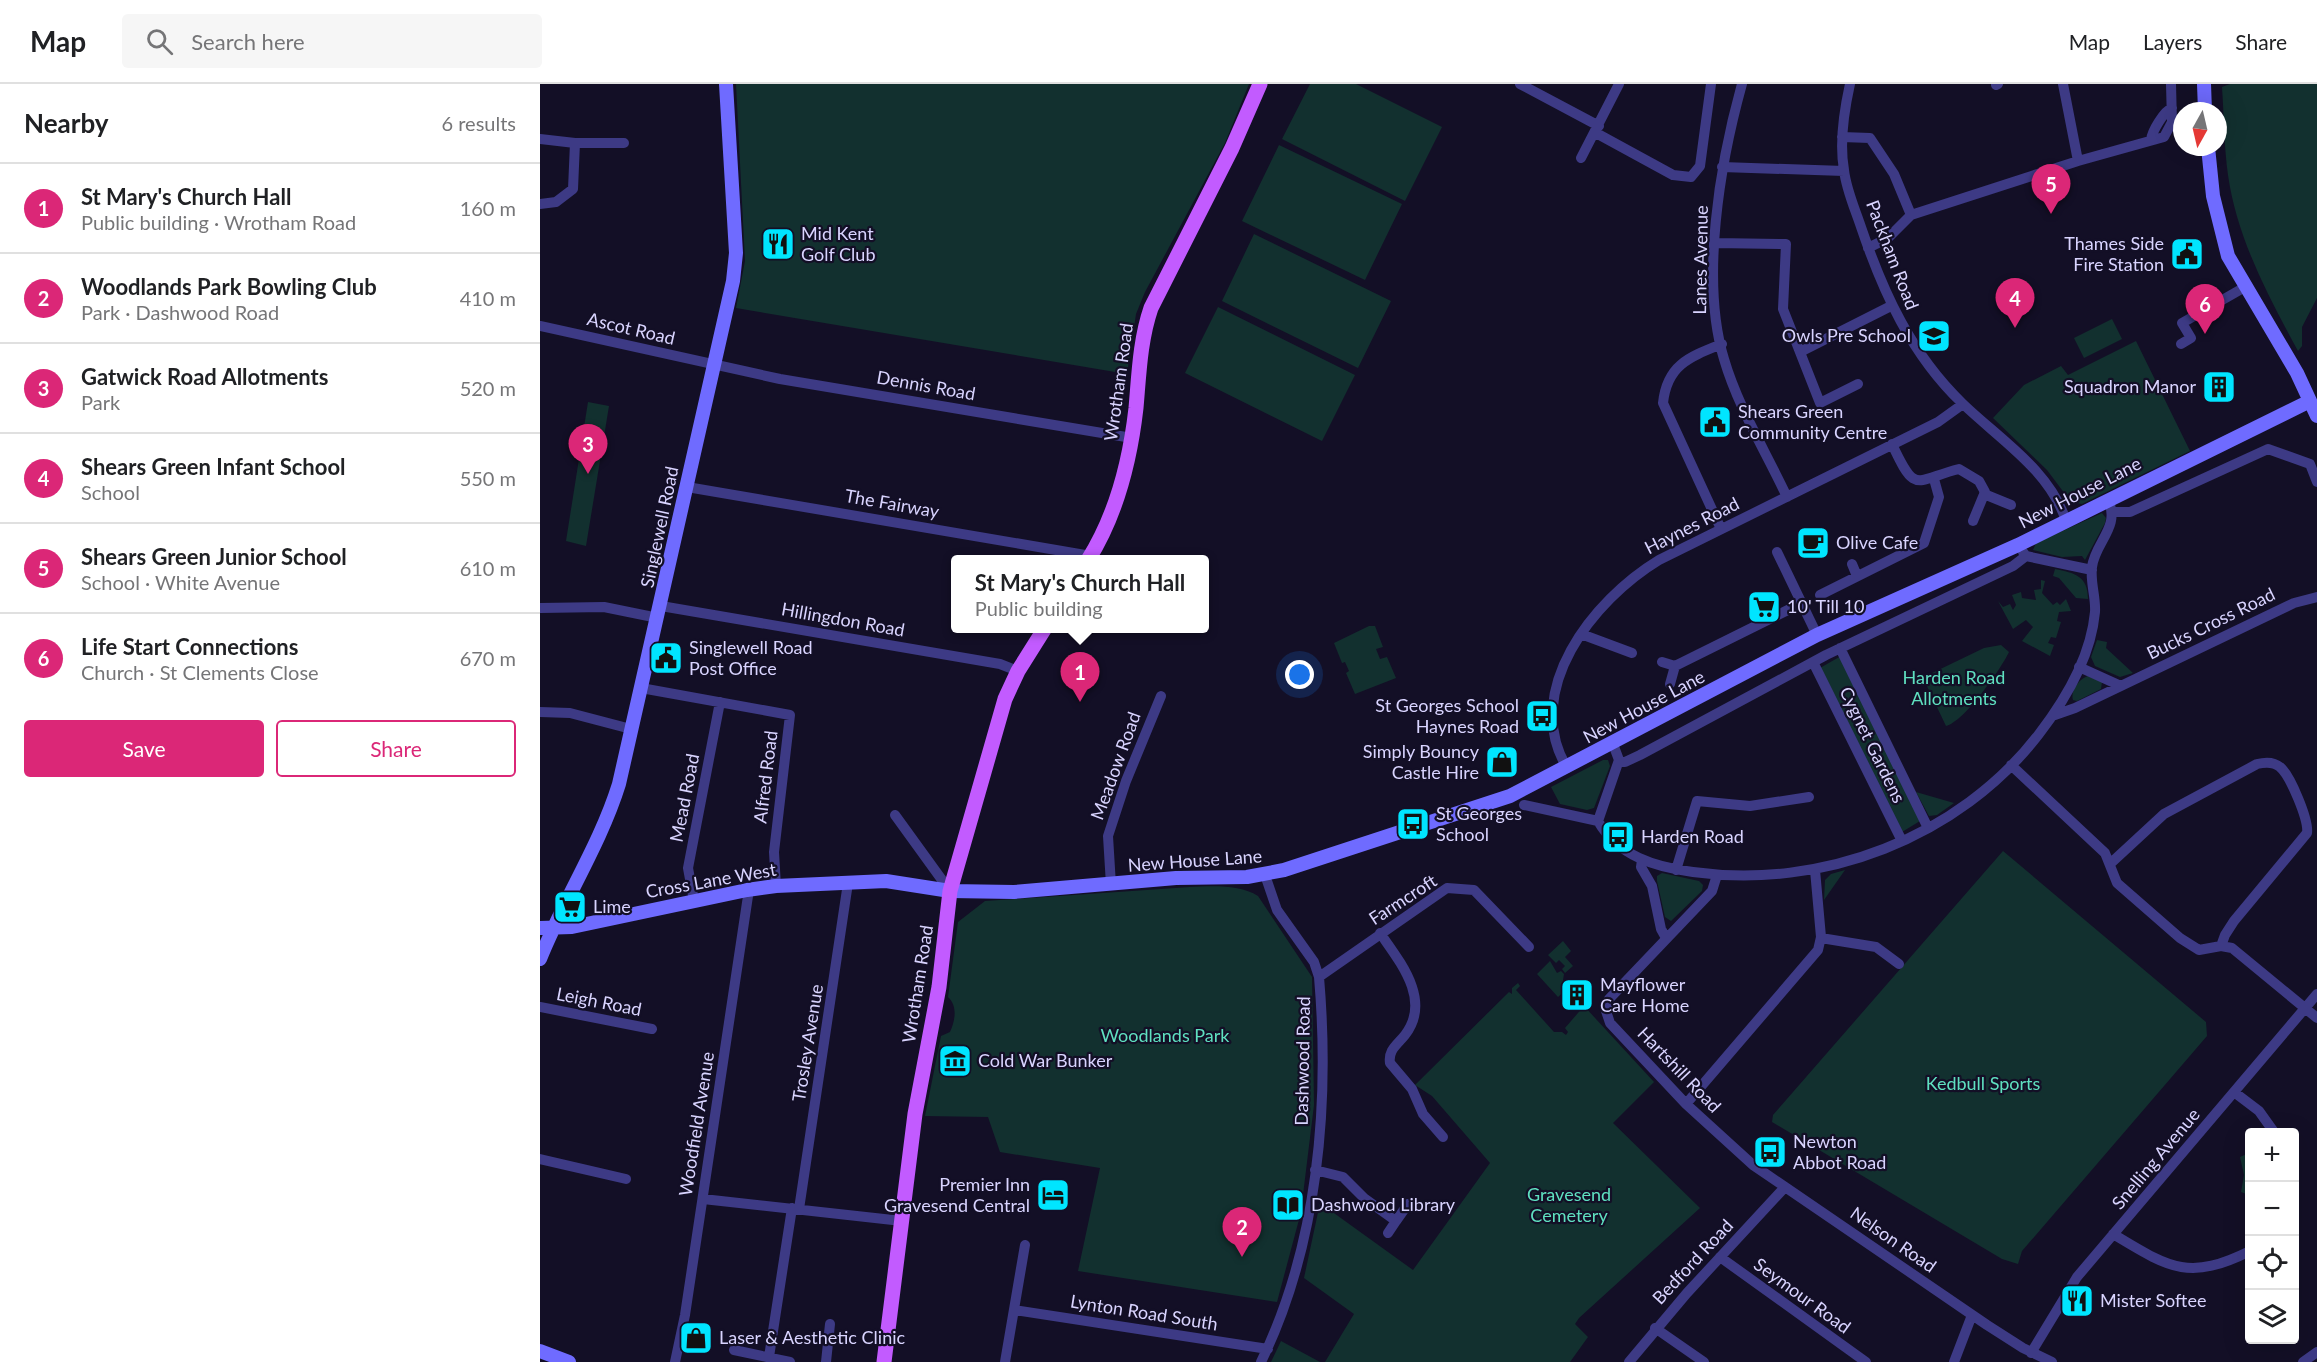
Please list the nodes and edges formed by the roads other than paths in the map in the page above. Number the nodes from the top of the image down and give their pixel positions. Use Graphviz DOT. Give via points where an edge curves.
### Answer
graph roads {
  1 [pos="726,84"];
  2 [pos="1260,84"];
  3 [pos="1520,84"];
  4 [pos="1619,84"];
  5 [pos="1711,84"];
  6 [pos="1742,84"];
  7 [pos="1850,84"];
  8 [pos="2063,84"];
  9 [pos="2170,84"];
  10 [pos="2204,84"];
  11 [pos="2205,102"];
  12 [pos="1598,130"];
  13 [pos="1842,137"];
  14 [pos="540,139"];
  15 [pos="624,143"];
  16 [pos="576,144"];
  17 [pos="2209,156"];
  18 [pos="1581,159"];
  19 [pos="2078,161"];
  20 [pos="1722,166"];
  21 [pos="1844,171"];
  22 [pos="540,204"];
  23 [pos="1911,215"];
  24 [pos="1715,243"];
  25 [pos="1869,248"];
  26 [pos="2245,287"];
  27 [pos="1891,306"];
  28 [pos="540,326"];
  29 [pos="1722,344"];
  30 [pos="2181,344"];
  31 [pos="1800,352"];
  32 [pos="714,366"];
  33 [pos="1858,384"];
  34 [pos="2310,400"];
  35 [pos="1963,404"];
  36 [pos="2317,416"];
  37 [pos="1132,438"];
  38 [pos="1892,444"];
  39 [pos="1934,479"];
  40 [pos="2317,482"];
  41 [pos="687,487"];
  42 [pos="1984,494"];
  43 [pos="1787,496"];
  44 [pos="2011,505"];
  45 [pos="2111,506"];
  46 [pos="1974,520"];
  47 [pos="2066,522"];
  48 [pos="1721,530"];
  49 [pos="1777,552"];
  50 [pos="1072,555"];
  51 [pos="1090,555"];
  52 [pos="1852,564"];
  53 [pos="2092,570"];
  54 [pos="1857,576"];
  55 [pos="1820,595"];
  56 [pos="2317,597"];
  57 [pos="1802,603"];
  58 [pos="540,608"];
  59 [pos="659,612"];
  60 [pos="1042,633"];
  61 [pos="1581,634"];
  62 [pos="1817,635"];
  63 [pos="1840,648"];
  64 [pos="1632,653"];
  65 [pos="1662,662"];
  66 [pos="1814,662"];
  67 [pos="1675,666"];
  68 [pos="2079,667"];
  69 [pos="1018,671"];
  70 [pos="1670,684"];
  71 [pos="2121,686"];
  72 [pos="641,688"];
  73 [pos="1161,696"];
  74 [pos="720,702"];
  75 [pos="540,712"];
  76 [pos="2052,716"];
  77 [pos="631,729"];
  78 [pos="1613,744"];
  79 [pos="1619,762"];
  80 [pos="2011,765"];
  81 [pos="1567,768"];
  82 [pos="1809,797"];
  83 [pos="1524,805"];
  84 [pos="895,815"];
  85 [pos="1598,821"];
  86 [pos="1928,828"];
  87 [pos="1902,841"];
  88 [pos="1642,860"];
  89 [pos="2111,863"];
  90 [pos="1676,870"];
  91 [pos="1815,870"];
  92 [pos="1264,875"];
  93 [pos="1717,875"];
  94 [pos="848,883"];
  95 [pos="1111,885"];
  96 [pos="776,886"];
  97 [pos="747,890"];
  98 [pos="950,891"];
  99 [pos="694,901"];
  100 [pos="546,928"];
  101 [pos="1380,933"];
  102 [pos="1666,938"];
  103 [pos="1821,938"];
  104 [pos="1529,946"];
  105 [pos="2221,946"];
  106 [pos="540,959"];
  107 [pos="1899,964"];
  108 [pos="1319,977"];
  109 [pos="2317,994"];
  110 [pos="540,1007"];
  111 [pos="2305,1009"];
  112 [pos="2317,1018"];
  113 [pos="652,1029"];
  114 [pos="2234,1092"];
  115 [pos="1686,1104"];
  116 [pos="2271,1128"];
  117 [pos="1443,1137"];
  118 [pos="540,1159"];
  119 [pos="1753,1165"];
  120 [pos="1315,1170"];
  121 [pos="626,1179"];
  122 [pos="1785,1187"];
  123 [pos="702,1199"];
  124 [pos="1408,1204"];
  125 [pos="795,1208"];
  126 [pos="902,1221"];
  127 [pos="1396,1221"];
  128 [pos="1388,1233"];
  129 [pos="2114,1234"];
  130 [pos="1025,1245"];
  131 [pos="2245,1254"];
  132 [pos="1720,1257"];
  133 [pos="1014,1310"];
  134 [pos="1972,1315"];
  135 [pos="830,1324"];
  136 [pos="1655,1328"];
  137 [pos="1268,1349"];
  138 [pos="540,1351"];
  139 [pos="2317,1352"];
  140 [pos="2031,1353"];
  141 [pos="739,1354"];
  142 [pos="769,1357"];
  143 [pos="570,1362"];
  144 [pos="675,1362"];
  145 [pos="790,1362"];
  146 [pos="826,1362"];
  147 [pos="884,1362"];
  148 [pos="1005,1362"];
  149 [pos="1262,1362"];
  150 [pos="1629,1362"];
  151 [pos="1704,1362"];
  152 [pos="1866,1362"];
  153 [pos="1954,1362"];
  154 [pos="2052,1362"];
  155 [pos="2303,1362"];
  1 -- 32 [label="street, Singlewell Road" via="736,258"];
  2 -- 37 [label="main road, Wrotham Road" via="1151,308"];
  3 -- 12 [label="street"];
  4 -- 12 [label="street"];
  5 -- 12 [label="street" via="1700,166 1691,177 1673,175"];
  6 -- 20 [label="street, Lanes Avenue"];
  7 -- 13 [label="street, Packham Road"];
  8 -- 19 [label="street"];
  9 -- 19 [label="street" via="2172,108 2151,141"];
  10 -- 11 [label="street"];
  12 -- 18 [label="street"];
  13 -- 21 [label="street, Packham Road"];
  13 -- 23 [label="street" via="1870,138 1893,174"];
  14 -- 16 [label="street"];
  15 -- 16 [label="street"];
  16 -- 22 [label="street" via="573,189 556,202"];
  17 -- 26 [label="street" via="2223,239"];
  19 -- 23 [label="street"];
  20 -- 21 [label="street"];
  20 -- 24 [label="street, Lanes Avenue"];
  21 -- 25 [label="street, Packham Road"];
  23 -- 25 [label="street" via="1888,238"];
  24 -- 29 [label="street, Lanes Avenue" via="1714,296"];
  24 -- 31 [label="street" via="1786,244 1783,309"];
  25 -- 27 [label="street, Packham Road"];
  26 -- 30 [label="street" via="2182,323 2191,338"];
  26 -- 34 [label="street"];
  27 -- 31 [label="street"];
  27 -- 35 [label="street, Packham Road" via="1918,350"];
  28 -- 32 [label="street, Ascot Road"];
  29 -- 43 [label="street, Lanes Avenue" via="1733,382"];
  29 -- 48 [label="street" via="1690,357 1666,381 1663,403"];
  31 -- 33 [label="street" via="1820,404"];
  32 -- 37 [label="street, Dennis Road"];
  32 -- 41 [label="street, Singlewell Road"];
  34 -- 36 [label="street"];
  34 -- 45 [label="street, New House Lane"];
  35 -- 38 [label="street, Haynes Road" via="1948,416"];
  35 -- 47 [label="street, Packham Road" via="2039,474"];
  37 -- 51 [label="main road, Wrotham Road" via="1119,491"];
  38 -- 39 [label="street" via="1910,476 1920,481"];
  38 -- 43 [label="street, Haynes Road"];
  39 -- 42 [label="street" via="1962,469 1983,485"];
  39 -- 54 [label="street" via="1939,497 1924,543"];
  40 -- 45 [label="street, New House Lane" via="2310,464 2268,449 2130,512"];
  41 -- 50 [label="street, The Fairway"];
  41 -- 59 [label="street, Singlewell Road"];
  42 -- 44 [label="street"];
  42 -- 46 [label="street"];
  43 -- 48 [label="street, Haynes Road"];
  45 -- 47 [label="street, New House Lane"];
  45 -- 53 [label="street" via="2112,521"];
  47 -- 62 [label="street, New House Lane"];
  48 -- 61 [label="street, Haynes Road" via="1632,579 1605,603"];
  49 -- 57 [label="street"];
  52 -- 54 [label="street"];
  53 -- 63 [label="street, New House Lane" via="2024,554 2020,563"];
  53 -- 68 [label="street" via="2094,621"];
  54 -- 55 [label="street"];
  56 -- 71 [label="street, Bucks Cross Road" via="2294,603"];
  57 -- 62 [label="street"];
  57 -- 67 [label="street"];
  58 -- 59 [label="street, Hillingdon Road" via="608,607"];
  59 -- 69 [label="street, Hillingdon Road" via="1000,664"];
  59 -- 72 [label="street, Singlewell Road"];
  60 -- 69 [label="main road, Wrotham Road"];
  61 -- 64 [label="street"];
  61 -- 81 [label="street, Haynes Road" via="1551,707 1554,740"];
  62 -- 78 [label="street, New House Lane"];
  63 -- 66 [label="street, New House Lane"];
  63 -- 86 [label="street, Cygnet Gardens"];
  65 -- 67 [label="street"];
  66 -- 79 [label="street, New House Lane" via="1640,755"];
  66 -- 87 [label="street, Cygnet Gardens"];
  67 -- 70 [label="street"];
  68 -- 71 [label="street"];
  68 -- 76 [label="street"];
  69 -- 98 [label="main road, Wrotham Road" via="1005,699"];
  71 -- 76 [label="street, Bucks Cross Road"];
  72 -- 74 [label="street, Alfred Road"];
  72 -- 77 [label="street, Singlewell Road"];
  73 -- 95 [label="street, Meadow Road" via="1108,836"];
  74 -- 96 [label="street, Alfred Road" via="790,715 774,852"];
  74 -- 99 [label="street, Mead Road" via="688,868"];
  75 -- 77 [label="street" via="570,713"];
  76 -- 80 [label="street"];
  77 -- 100 [label="street, Singlewell Road" via="608,818"];
  78 -- 79 [label="street"];
  78 -- 81 [label="street, New House Lane"];
  79 -- 85 [label="street"];
  80 -- 86 [label="street" via="1972,800"];
  80 -- 89 [label="street"];
  81 -- 92 [label="street, New House Lane" via="1501,800"];
  82 -- 90 [label="street" via="1750,806 1697,801"];
  83 -- 85 [label="street"];
  84 -- 98 [label="street"];
  85 -- 88 [label="street" via="1621,849"];
  86 -- 87 [label="street"];
  87 -- 91 [label="street"];
  88 -- 90 [label="street"];
  88 -- 102 [label="street" via="1660,929"];
  89 -- 105 [label="street" via="2116,883 2190,945 2201,950"];
  89 -- 105 [label="street" via="2168,812 2257,764 2280,767 2305,815 2307,833 2234,921"];
  90 -- 93 [label="street"];
  91 -- 93 [label="street" via="1767,876"];
  91 -- 103 [label="street"];
  92 -- 95 [label="street, New House Lane"];
  92 -- 108 [label="street, Dashwood Road" via="1277,910 1314,962"];
  93 -- 102 [label="street, Hartshill Road" via="1712,891"];
  94 -- 96 [label="street, Cross Lane West"];
  94 -- 98 [label="street, Cross Lane West" via="886,881"];
  94 -- 125 [label="street, Trosley Avenue"];
  95 -- 98 [label="street, New House Lane" via="1014,892"];
  96 -- 97 [label="street, Cross Lane West"];
  97 -- 99 [label="street, Cross Lane West"];
  97 -- 123 [label="street, Woodfield Avenue"];
  98 -- 126 [label="main road, Wrotham Road"];
  99 -- 100 [label="street, Cross Lane West" via="582,925"];
  100 -- 106 [label="street, Singlewell Road"];
  101 -- 104 [label="street, Farmcroft" via="1447,888 1464,888 1474,890"];
  101 -- 108 [label="street, Farmcroft"];
  101 -- 117 [label="street" via="1408,975 1415,996 1412,1023 1391,1051 1390,1063"];
  102 -- 115 [label="street, Hartshill Road" via="1609,999 1606,1016"];
  103 -- 107 [label="street" via="1876,947"];
  103 -- 115 [label="street" via="1812,958"];
  105 -- 111 [label="street" via="2236,951"];
  108 -- 120 [label="street, Dashwood Road" via="1323,1091"];
  109 -- 111 [label="street, Snelling Avenue"];
  110 -- 113 [label="street, Leigh Road"];
  111 -- 112 [label="street"];
  111 -- 114 [label="street, Snelling Avenue"];
  114 -- 116 [label="street" via="2259,1111"];
  114 -- 129 [label="street, Snelling Avenue"];
  115 -- 119 [label="street, Hartshill Road"];
  118 -- 121 [label="street"];
  119 -- 122 [label="street, Nelson Road"];
  120 -- 127 [label="street" via="1342,1177"];
  120 -- 137 [label="street, Dashwood Road" via="1292,1282"];
  122 -- 132 [label="street, Bedford Road"];
  122 -- 134 [label="street, Nelson Road"];
  123 -- 125 [label="street"];
  123 -- 144 [label="street, Woodfield Avenue"];
  124 -- 127 [label="street"];
  125 -- 126 [label="street"];
  125 -- 142 [label="street, Trosley Avenue"];
  126 -- 147 [label="main road, Wrotham Road"];
  127 -- 128 [label="street"];
  129 -- 131 [label="street" via="2163,1264 2196,1269 2227,1263"];
  129 -- 140 [label="street, Snelling Avenue" via="2067,1290"];
  130 -- 133 [label="street"];
  132 -- 136 [label="street, Bedford Road"];
  132 -- 152 [label="street, Seymour Road"];
  133 -- 137 [label="street, Lynton Road South"];
  133 -- 148 [label="street"];
  134 -- 140 [label="street, Nelson Road"];
  134 -- 153 [label="street"];
  135 -- 146 [label="street"];
  136 -- 150 [label="street, Bedford Road"];
  136 -- 151 [label="street"];
  137 -- 149 [label="street, Dashwood Road"];
  138 -- 143 [label="street"];
  139 -- 155 [label="street"];
  140 -- 154 [label="street, Nelson Road"];
  141 -- 142 [label="street"];
  142 -- 145 [label="street"];
}
